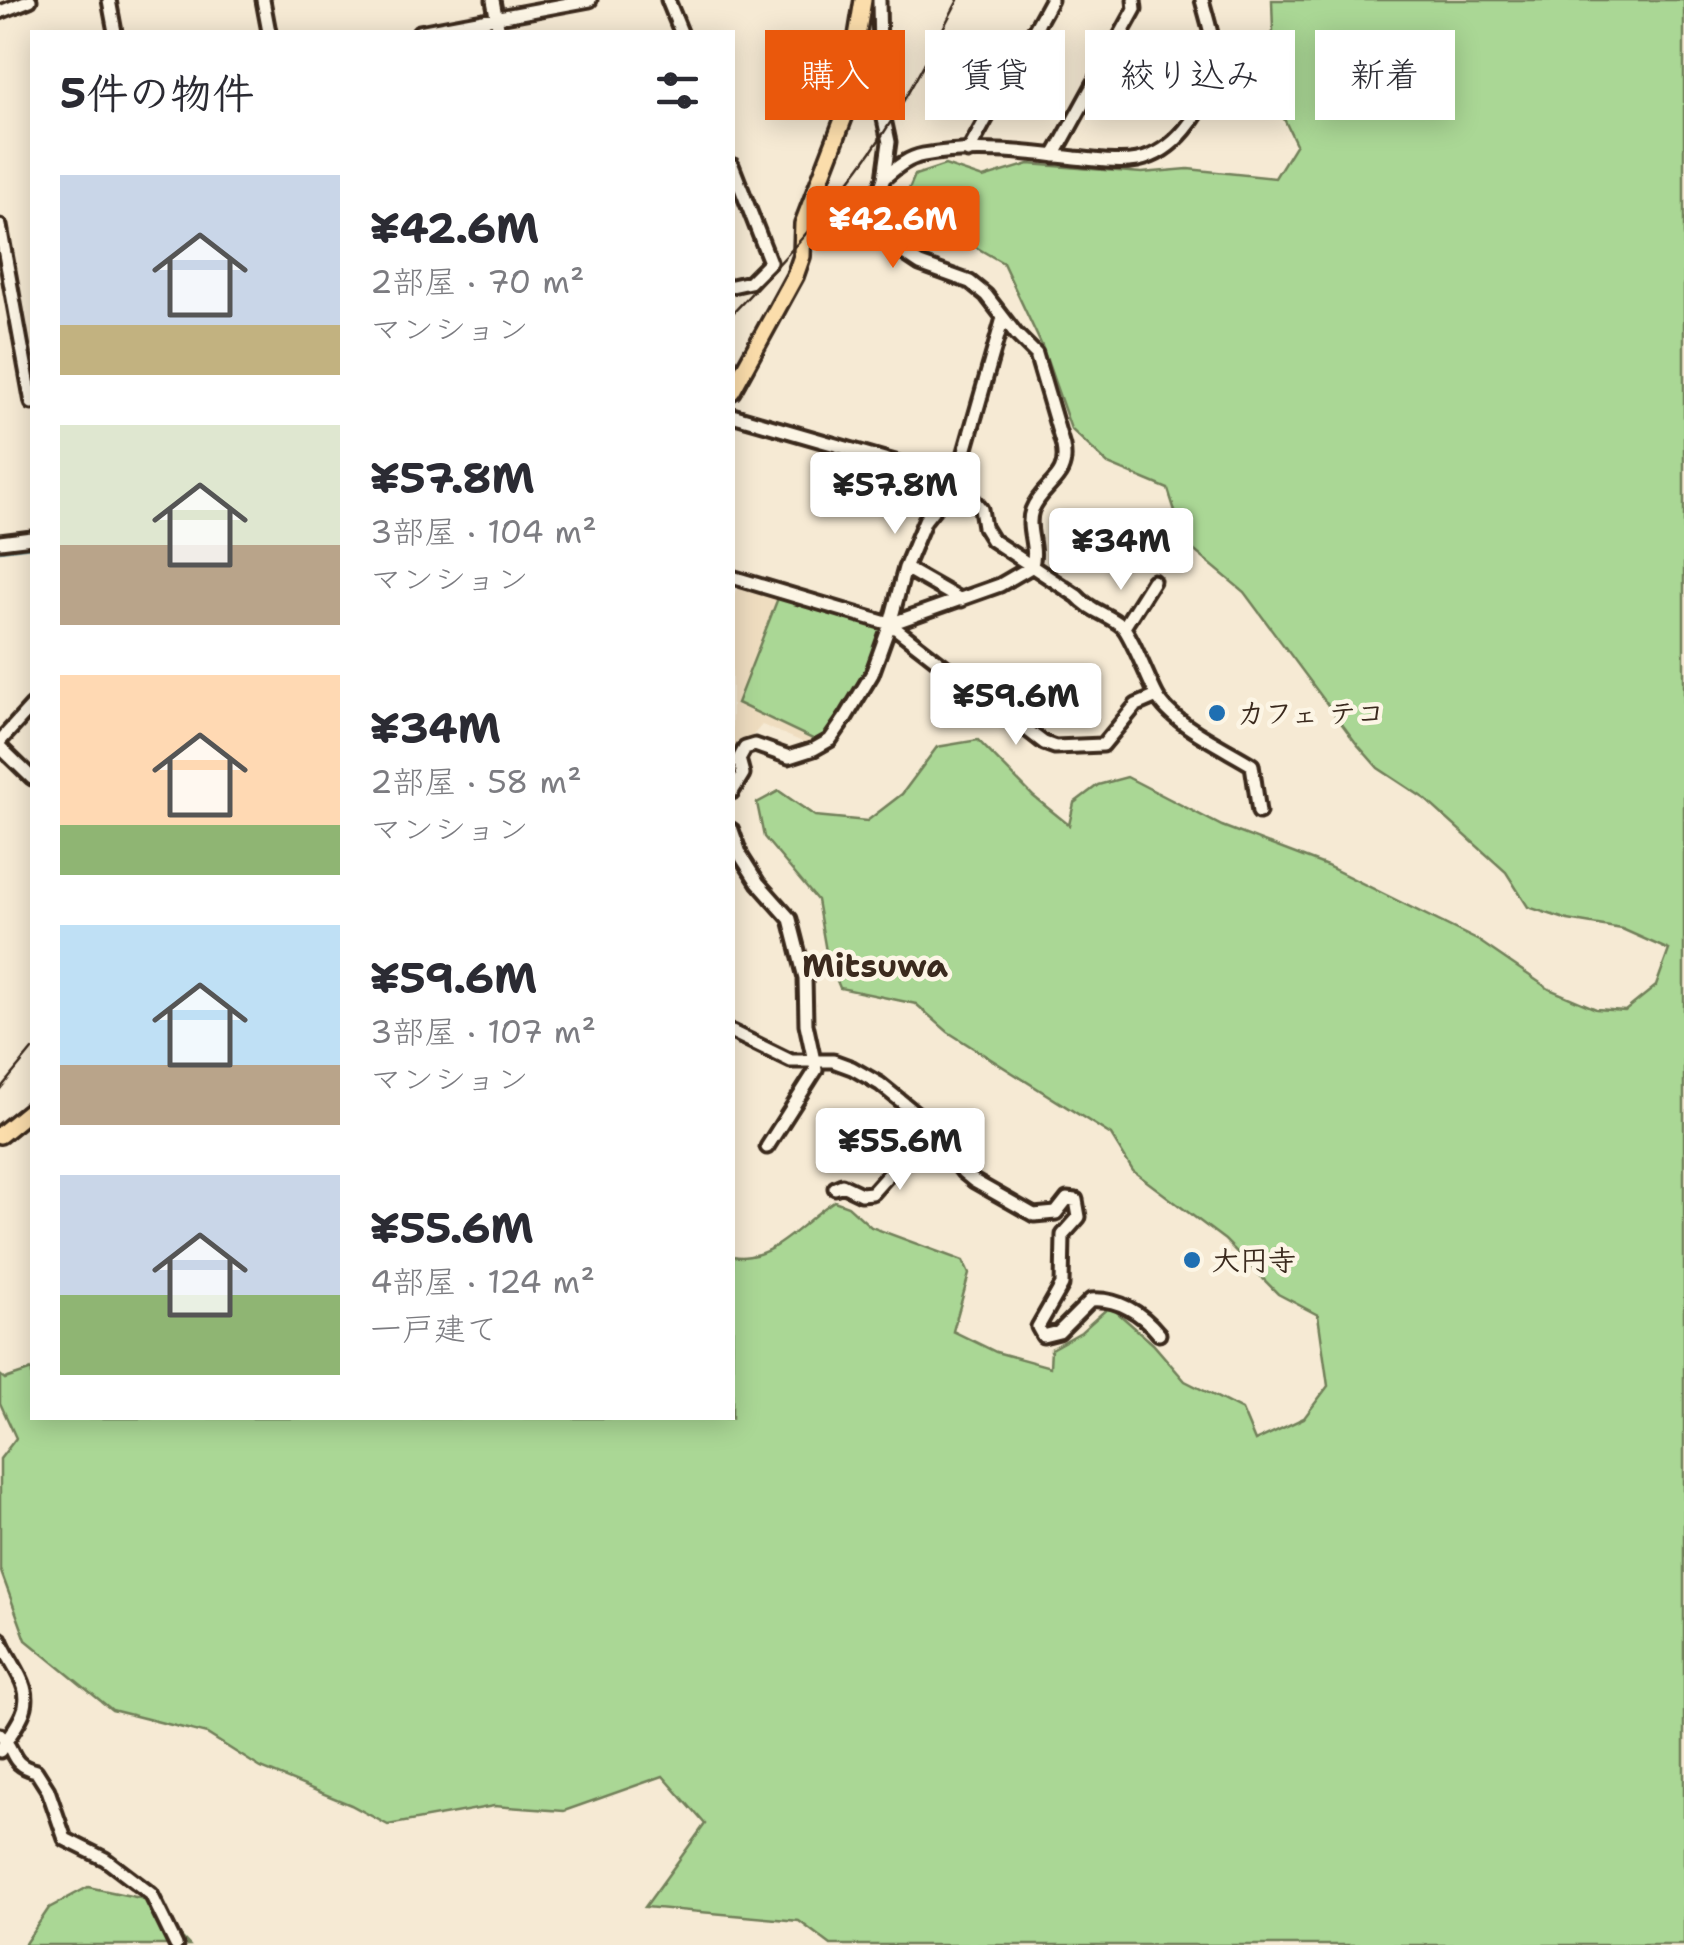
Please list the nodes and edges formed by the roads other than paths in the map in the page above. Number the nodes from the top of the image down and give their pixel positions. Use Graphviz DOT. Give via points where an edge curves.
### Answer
graph roads {
  1 [pos="30,0"];
  2 [pos="109,0"];
  3 [pos="263,0"];
  4 [pos="492,0"];
  5 [pos="590,0"];
  6 [pos="668,0"];
  7 [pos="863,0"];
  8 [pos="879,0"];
  9 [pos="1051,0"];
  10 [pos="1134,0"];
  11 [pos="1202,0"];
  12 [pos="0,12"];
  13 [pos="496,18"];
  14 [pos="115,30"];
  15 [pos="269,30"];
  16 [pos="430,30"];
  17 [pos="499,30"];
  18 [pos="680,30"];
  19 [pos="968,152"];
  20 [pos="1054,156"];
  21 [pos="735,174"];
  22 [pos="884,178"];
  23 [pos="0,226"];
  24 [pos="735,285"];
  25 [pos="1003,318"];
  26 [pos="735,386"];
  27 [pos="30,392"];
  28 [pos="735,416"];
  29 [pos="957,480"];
  30 [pos="30,538"];
  31 [pos="0,542"];
  32 [pos="1032,567"];
  33 [pos="904,568"];
  34 [pos="735,578"];
  35 [pos="1153,581"];
  36 [pos="961,600"];
  37 [pos="890,624"];
  38 [pos="1124,627"];
  39 [pos="1157,696"];
  40 [pos="30,708"];
  41 [pos="0,744"];
  42 [pos="30,776"];
  43 [pos="735,787"];
  44 [pos="1259,812"];
  45 [pos="735,839"];
  46 [pos="735,1033"];
  47 [pos="816,1060"];
  48 [pos="30,1111"];
  49 [pos="931,1127"];
  50 [pos="0,1135"];
  51 [pos="767,1147"];
  52 [pos="835,1188"];
  53 [pos="1159,1334"];
  54 [pos="0,1639"];
  55 [pos="2,1742"];
  56 [pos="176,1945"];
  1 -- 12 [label="street"];
  2 -- 14 [label="street"];
  3 -- 15 [label="street"];
  4 -- 13 [label="street"];
  5 -- 13 [label="street"];
  6 -- 18 [label="street"];
  7 -- 26 [label="main road" via="844,117 802,224 802,256"];
  8 -- 22 [label="street" via="889,142"];
  9 -- 19 [label="street"];
  10 -- 20 [label="street"];
  11 -- 20 [label="street" via="1216,72 1179,137 1132,161"];
  13 -- 16 [label="street"];
  13 -- 17 [label="street"];
  19 -- 20 [label="street"];
  19 -- 22 [label="street" via="922,156"];
  21 -- 24 [label="street" via="770,262 750,282"];
  22 -- 25 [label="street" via="877,210 891,238 920,264 970,282"];
  23 -- 27 [label="street"];
  25 -- 29 [label="street"];
  25 -- 32 [label="street" via="1036,354 1066,461 1034,505"];
  28 -- 29 [label="street"];
  29 -- 32 [label="street" via="981,509 992,540"];
  29 -- 33 [label="street" via="925,520"];
  30 -- 31 [label="street"];
  32 -- 36 [label="street"];
  32 -- 38 [label="street"];
  33 -- 36 [label="street"];
  33 -- 37 [label="street"];
  34 -- 37 [label="street"];
  35 -- 38 [label="street"];
  36 -- 37 [label="street"];
  37 -- 39 [label="street" via="1056,747 1103,745 1136,705"];
  37 -- 43 [label="street" via="872,674 830,740 790,756 745,748"];
  38 -- 39 [label="street"];
  39 -- 44 [label="street" via="1186,728 1252,765"];
  40 -- 41 [label="street"];
  41 -- 42 [label="street"];
  45 -- 47 [label="street" via="758,883 790,919 806,978 806,1024"];
  46 -- 47 [label="street" via="791,1061"];
  47 -- 49 [label="street" via="852,1068 880,1084"];
  47 -- 51 [label="street"];
  48 -- 50 [label="main road"];
  49 -- 52 [label="street" via="872,1193"];
  49 -- 53 [label="street" via="963,1172 1034,1215 1056,1213 1067,1199 1076,1200 1080,1217 1063,1235 1062,1285 1038,1326 1043,1336 1059,1332 1091,1300 1106,1299 1134,1311"];
  54 -- 55 [label="street" via="27,1699"];
  55 -- 56 [label="street" via="23,1768 36,1771 65,1839 106,1859 151,1894"];
}
